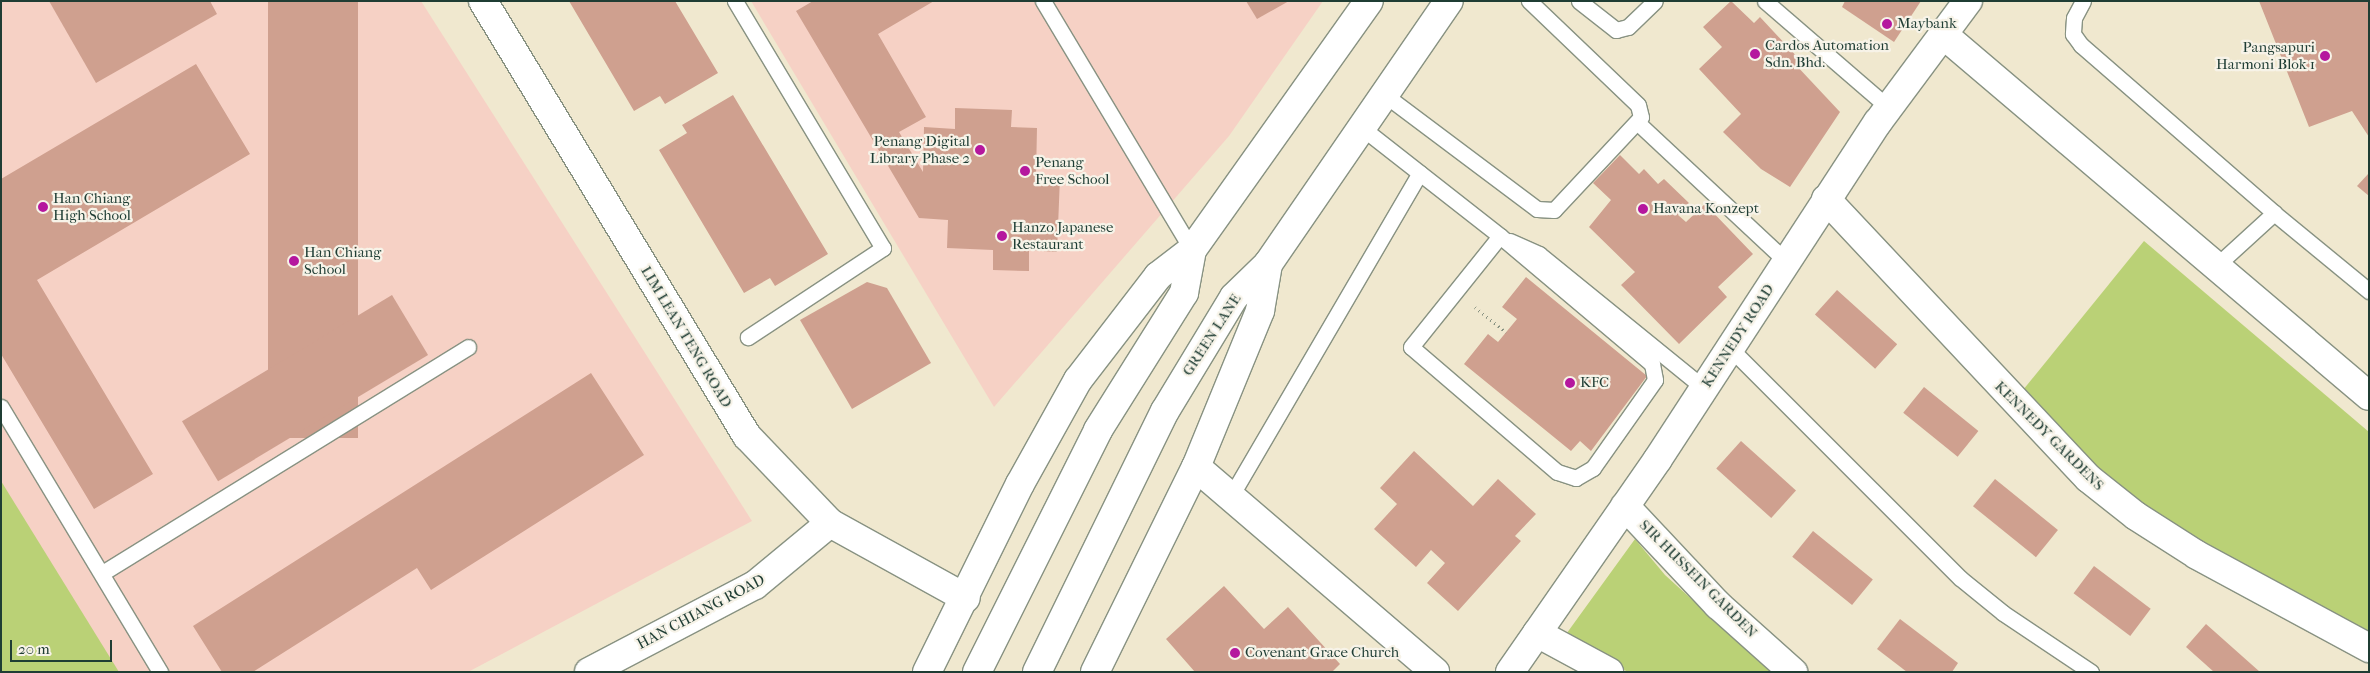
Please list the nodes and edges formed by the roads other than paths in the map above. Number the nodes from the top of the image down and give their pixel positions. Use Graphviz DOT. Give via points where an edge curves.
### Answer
graph roads {
  1 [pos="483,1"];
  2 [pos="735,1"];
  3 [pos="1043,1"];
  4 [pos="1369,1"];
  5 [pos="1449,1"];
  6 [pos="1529,1"];
  7 [pos="1579,1"];
  8 [pos="1655,1"];
  9 [pos="1765,1"];
  10 [pos="1968,1"];
  11 [pos="2082,1"];
  12 [pos="1945,36"];
  13 [pos="1385,95"];
  14 [pos="1889,108"];
  15 [pos="1639,124"];
  16 [pos="1361,127"];
  17 [pos="1420,173"];
  18 [pos="1826,199"];
  19 [pos="2274,213"];
  20 [pos="1500,236"];
  21 [pos="1192,250"];
  22 [pos="1786,261"];
  23 [pos="1268,264"];
  24 [pos="2216,266"];
  25 [pos="2369,291"];
  26 [pos="748,338"];
  27 [pos="468,347"];
  28 [pos="1730,348"];
  29 [pos="1704,388"];
  30 [pos="2369,396"];
  31 [pos="1,407"];
  32 [pos="1196,467"];
  33 [pos="1231,496"];
  34 [pos="1625,506"];
  35 [pos="830,523"];
  36 [pos="104,572"];
  37 [pos="966,598"];
  38 [pos="1537,633"];
  39 [pos="2369,648"];
  40 [pos="160,672"];
  41 [pos="589,672"];
  42 [pos="927,672"];
  43 [pos="977,672"];
  44 [pos="1037,672"];
  45 [pos="1095,672"];
  46 [pos="1435,672"];
  47 [pos="1510,672"];
  48 [pos="1610,672"];
  49 [pos="1793,672"];
  50 [pos="2091,672"];
  1 -- 35 [label="main road, LIM LEAN TENG ROAD" via="747,436"];
  2 -- 26 [label="lane" via="883,248"];
  3 -- 21 [label="lane"];
  4 -- 21 [label="main road"];
  5 -- 13 [label="main road, GREEN LANE"];
  6 -- 15 [label="lane" via="1638,106"];
  7 -- 8 [label="lane" via="1616,30 1628,27"];
  9 -- 14 [label="lane"];
  10 -- 12 [label="main road, KENNEDY ROAD"];
  11 -- 19 [label="lane" via="2074,18 2074,34 2081,45"];
  12 -- 14 [label="main road, KENNEDY ROAD"];
  12 -- 24 [label="main road"];
  13 -- 15 [label="lane" via="1545,212 1554,210"];
  13 -- 16 [label="main road, GREEN LANE"];
  14 -- 18 [label="main road, KENNEDY ROAD"];
  15 -- 22 [label="lane"];
  16 -- 17 [label="lane"];
  16 -- 23 [label="main road, GREEN LANE"];
  17 -- 20 [label="lane"];
  17 -- 33 [label="lane"];
  18 -- 22 [label="main road, KENNEDY ROAD"];
  18 -- 39 [label="main road, KENNEDY GARDENS" via="2088,478 2136,516 2197,555"];
  19 -- 24 [label="lane"];
  19 -- 25 [label="lane"];
  20 -- 20 [label="lane" via="1652,364 1655,380 1593,468 1576,478 1557,472 1411,347"];
  20 -- 29 [label="lane" via="1539,254"];
  21 -- 37 [label="main road" via="1158,276 1078,380 1020,484"];
  21 -- 43 [label="main road" via="1184,293 1098,430"];
  22 -- 28 [label="main road, KENNEDY ROAD"];
  23 -- 32 [label="main road" via="1260,311"];
  23 -- 44 [label="main road, GREEN LANE" via="1234,296 1165,411"];
  24 -- 30 [label="main road"];
  27 -- 36 [label="lane"];
  28 -- 29 [label="main road, KENNEDY ROAD"];
  28 -- 50 [label="lane" via="1960,578 2018,624"];
  29 -- 34 [label="main road, KENNEDY ROAD"];
  31 -- 36 [label="lane"];
  32 -- 33 [label="main road"];
  32 -- 45 [label="main road"];
  33 -- 46 [label="main road"];
  34 -- 38 [label="main road, KENNEDY ROAD"];
  34 -- 49 [label="main road, SIR HUSSEIN GARDEN" via="1718,605"];
  35 -- 37 [label="main road, LIM LEAN TENG ROAD"];
  35 -- 41 [label="main road, HAN CHIANG ROAD" via="755,585"];
  36 -- 40 [label="lane"];
  37 -- 42 [label="main road"];
  38 -- 47 [label="main road, KENNEDY ROAD"];
  38 -- 48 [label="main road"];
}
